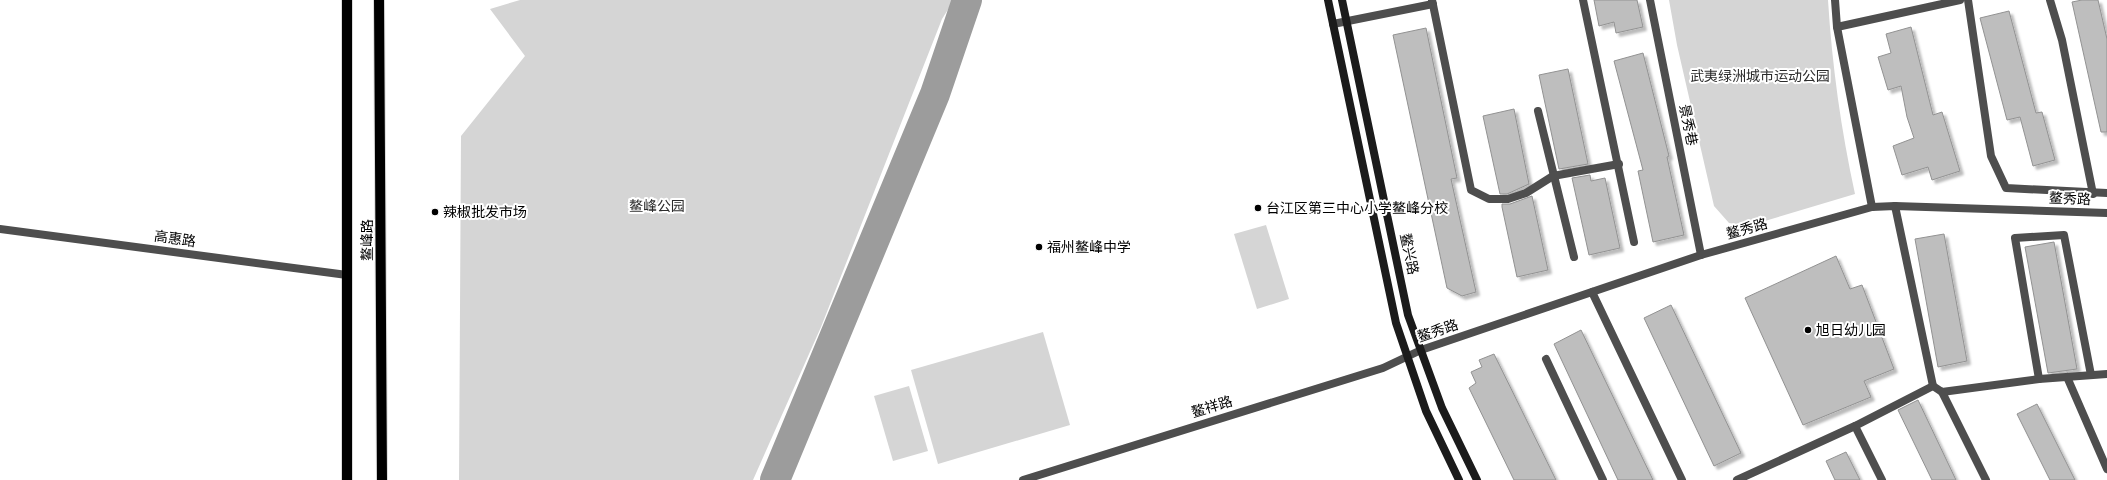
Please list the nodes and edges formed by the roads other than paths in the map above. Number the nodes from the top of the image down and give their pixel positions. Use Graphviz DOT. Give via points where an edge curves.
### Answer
graph roads {
  1 [pos="347,0"];
  2 [pos="379,0"];
  3 [pos="1328,0"];
  4 [pos="1342,0"];
  5 [pos="1583,0"];
  6 [pos="1650,0"];
  7 [pos="1835,0"];
  8 [pos="1960,0"];
  9 [pos="1968,0"];
  10 [pos="2050,0"];
  11 [pos="1433,2"];
  12 [pos="1346,21"];
  13 [pos="1333,24"];
  14 [pos="1837,27"];
  15 [pos="1538,111"];
  16 [pos="1618,164"];
  17 [pos="1553,176"];
  18 [pos="2107,193"];
  19 [pos="2093,194"];
  20 [pos="1895,206"];
  21 [pos="1872,207"];
  22 [pos="2107,213"];
  23 [pos="0,230"];
  24 [pos="1634,242"];
  25 [pos="1701,255"];
  26 [pos="1574,257"];
  27 [pos="347,275"];
  28 [pos="1592,292"];
  29 [pos="1421,350"];
  30 [pos="1407,357"];
  31 [pos="1546,359"];
  32 [pos="2107,374"];
  33 [pos="2091,375"];
  34 [pos="2068,377"];
  35 [pos="2039,379"];
  36 [pos="1934,386"];
  37 [pos="1942,392"];
  38 [pos="1855,426"];
  39 [pos="2107,469"];
  40 [pos="347,480"];
  41 [pos="382,480"];
  42 [pos="1023,480"];
  43 [pos="1460,480"];
  44 [pos="1477,480"];
  45 [pos="1603,480"];
  46 [pos="1682,480"];
  47 [pos="1737,480"];
  48 [pos="1882,480"];
  49 [pos="1986,480"];
  1 -- 27 [label="main road, 鳌峰路"];
  2 -- 41 [label="main road, 鳌峰路"];
  3 -- 13 [label="main road, 鳌兴路"];
  4 -- 12 [label="main road, 鳌兴路"];
  5 -- 16 [label="street"];
  6 -- 25 [label="street, 景秀巷"];
  7 -- 14 [label="street"];
  8 -- 14 [label="street"];
  9 -- 19 [label="street" via="1991,156 2006,188"];
  10 -- 19 [label="street" via="2062,40"];
  11 -- 12 [label="street"];
  11 -- 17 [label="street" via="1471,190 1489,199 1508,199 1526,193"];
  12 -- 13 [label="street"];
  12 -- 29 [label="main road, 鳌兴路" via="1408,315"];
  13 -- 30 [label="main road, 鳌兴路" via="1396,323"];
  14 -- 21 [label="street"];
  15 -- 17 [label="street"];
  16 -- 17 [label="street"];
  16 -- 24 [label="street"];
  17 -- 26 [label="street"];
  18 -- 19 [label="street"];
  20 -- 21 [label="street, 鳌秀路"];
  20 -- 22 [label="street, 鳌秀路"];
  20 -- 36 [label="street"];
  21 -- 25 [label="street, 鳌秀路"];
  23 -- 27 [label="street, 高惠路"];
  25 -- 28 [label="street, 鳌秀路"];
  27 -- 40 [label="main road, 鳌峰路"];
  28 -- 29 [label="street, 鳌秀路"];
  28 -- 46 [label="street"];
  29 -- 30 [label="street, 鳌秀路"];
  29 -- 44 [label="main road, 鳌兴路" via="1442,408"];
  30 -- 42 [label="street, 鳌祥路" via="1383,368"];
  30 -- 43 [label="main road, 鳌兴路" via="1426,411"];
  31 -- 45 [label="street"];
  32 -- 33 [label="street"];
  33 -- 34 [label="street"];
  33 -- 35 [label="street" via="2064,235 2015,238"];
  34 -- 35 [label="street"];
  34 -- 39 [label="street"];
  35 -- 37 [label="street"];
  36 -- 37 [label="street"];
  36 -- 38 [label="street"];
  37 -- 49 [label="street"];
  38 -- 47 [label="street"];
  38 -- 48 [label="street"];
}
